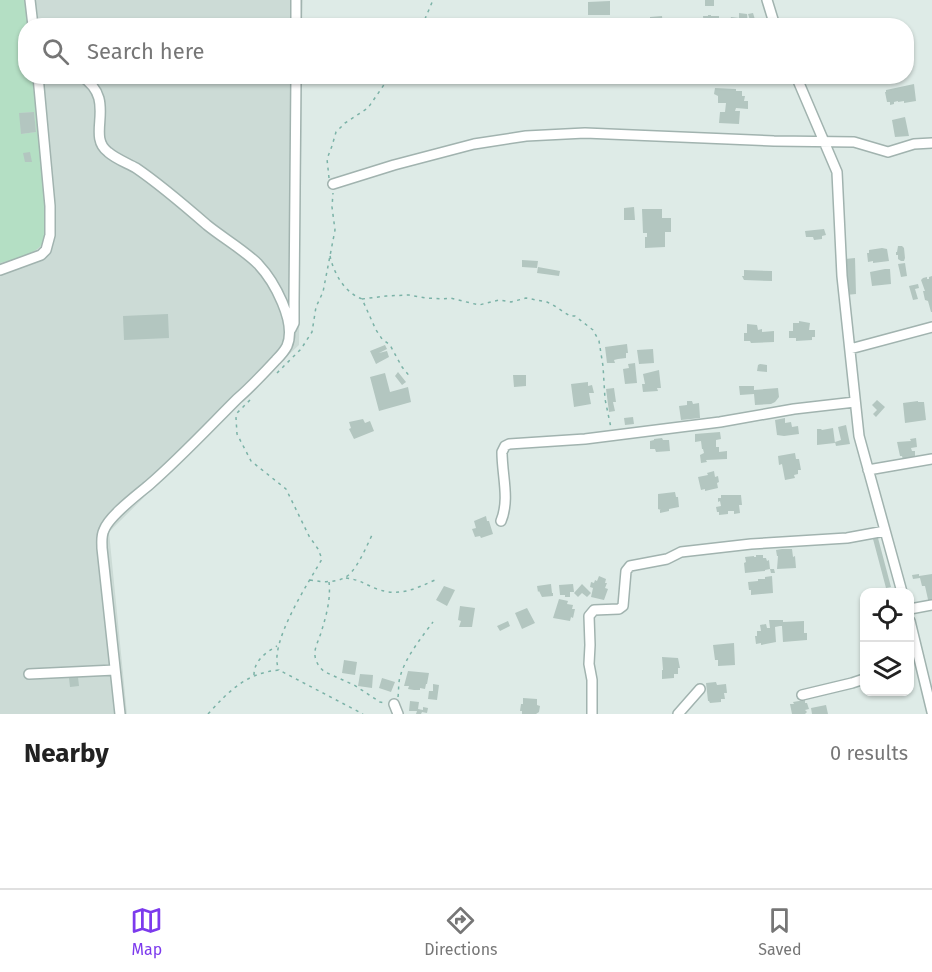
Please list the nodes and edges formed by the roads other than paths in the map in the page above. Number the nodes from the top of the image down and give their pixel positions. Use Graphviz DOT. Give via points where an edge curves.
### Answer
graph roads {
  1 [pos="30,0"];
  2 [pos="296,0"];
  3 [pos="779,0"];
  4 [pos="767,2"];
  5 [pos="32,18"];
  6 [pos="296,18"];
  7 [pos="773,18"];
  8 [pos="39,84"];
  9 [pos="91,84"];
  10 [pos="296,84"];
  11 [pos="799,84"];
  12 [pos="824,141"];
  13 [pos="932,143"];
  14 [pos="333,184"];
  15 [pos="0,270"];
  16 [pos="932,327"];
  17 [pos="289,335"];
  18 [pos="849,348"];
  19 [pos="855,402"];
  20 [pos="932,459"];
  21 [pos="868,470"];
  22 [pos="501,521"];
  23 [pos="885,531"];
  24 [pos="901,588"];
  25 [pos="932,605"];
  26 [pos="914,608"];
  27 [pos="914,639"];
  28 [pos="921,665"];
  29 [pos="914,666"];
  30 [pos="116,670"];
  31 [pos="29,674"];
  32 [pos="860,680"];
  33 [pos="700,689"];
  34 [pos="802,696"];
  35 [pos="394,704"];
  36 [pos="932,712"];
  37 [pos="120,714"];
  38 [pos="398,714"];
  39 [pos="592,714"];
  40 [pos="678,714"];
  1 -- 5 [label="street"];
  2 -- 6 [label="street"];
  3 -- 4 [label="street"];
  4 -- 7 [label="street"];
  8 -- 15 [label="street" via="50,206 49,244 41,255"];
  9 -- 17 [label="street" via="100,101 103,147 180,201 257,263 274,284 287,315"];
  10 -- 17 [label="street" via="294,323"];
  11 -- 12 [label="street"];
  12 -- 13 [label="street" via="854,142 888,152"];
  12 -- 14 [label="street" via="585,133 526,136 474,144"];
  12 -- 18 [label="street" via="837,172"];
  16 -- 18 [label="street"];
  17 -- 30 [label="street" via="286,349 264,374 105,527 102,548"];
  18 -- 19 [label="street"];
  19 -- 21 [label="street"];
  19 -- 22 [label="street" via="720,422 508,444 502,452 506,502"];
  20 -- 21 [label="street"];
  21 -- 23 [label="street"];
  23 -- 24 [label="street"];
  23 -- 39 [label="street" via="847,538 681,552 668,559 630,566 620,609 594,610 589,616"];
  25 -- 26 [label="street"];
  27 -- 28 [label="street"];
  28 -- 29 [label="street"];
  28 -- 36 [label="street"];
  30 -- 31 [label="street"];
  30 -- 37 [label="street"];
  32 -- 34 [label="street"];
  33 -- 40 [label="street"];
  35 -- 38 [label="street"];
}
